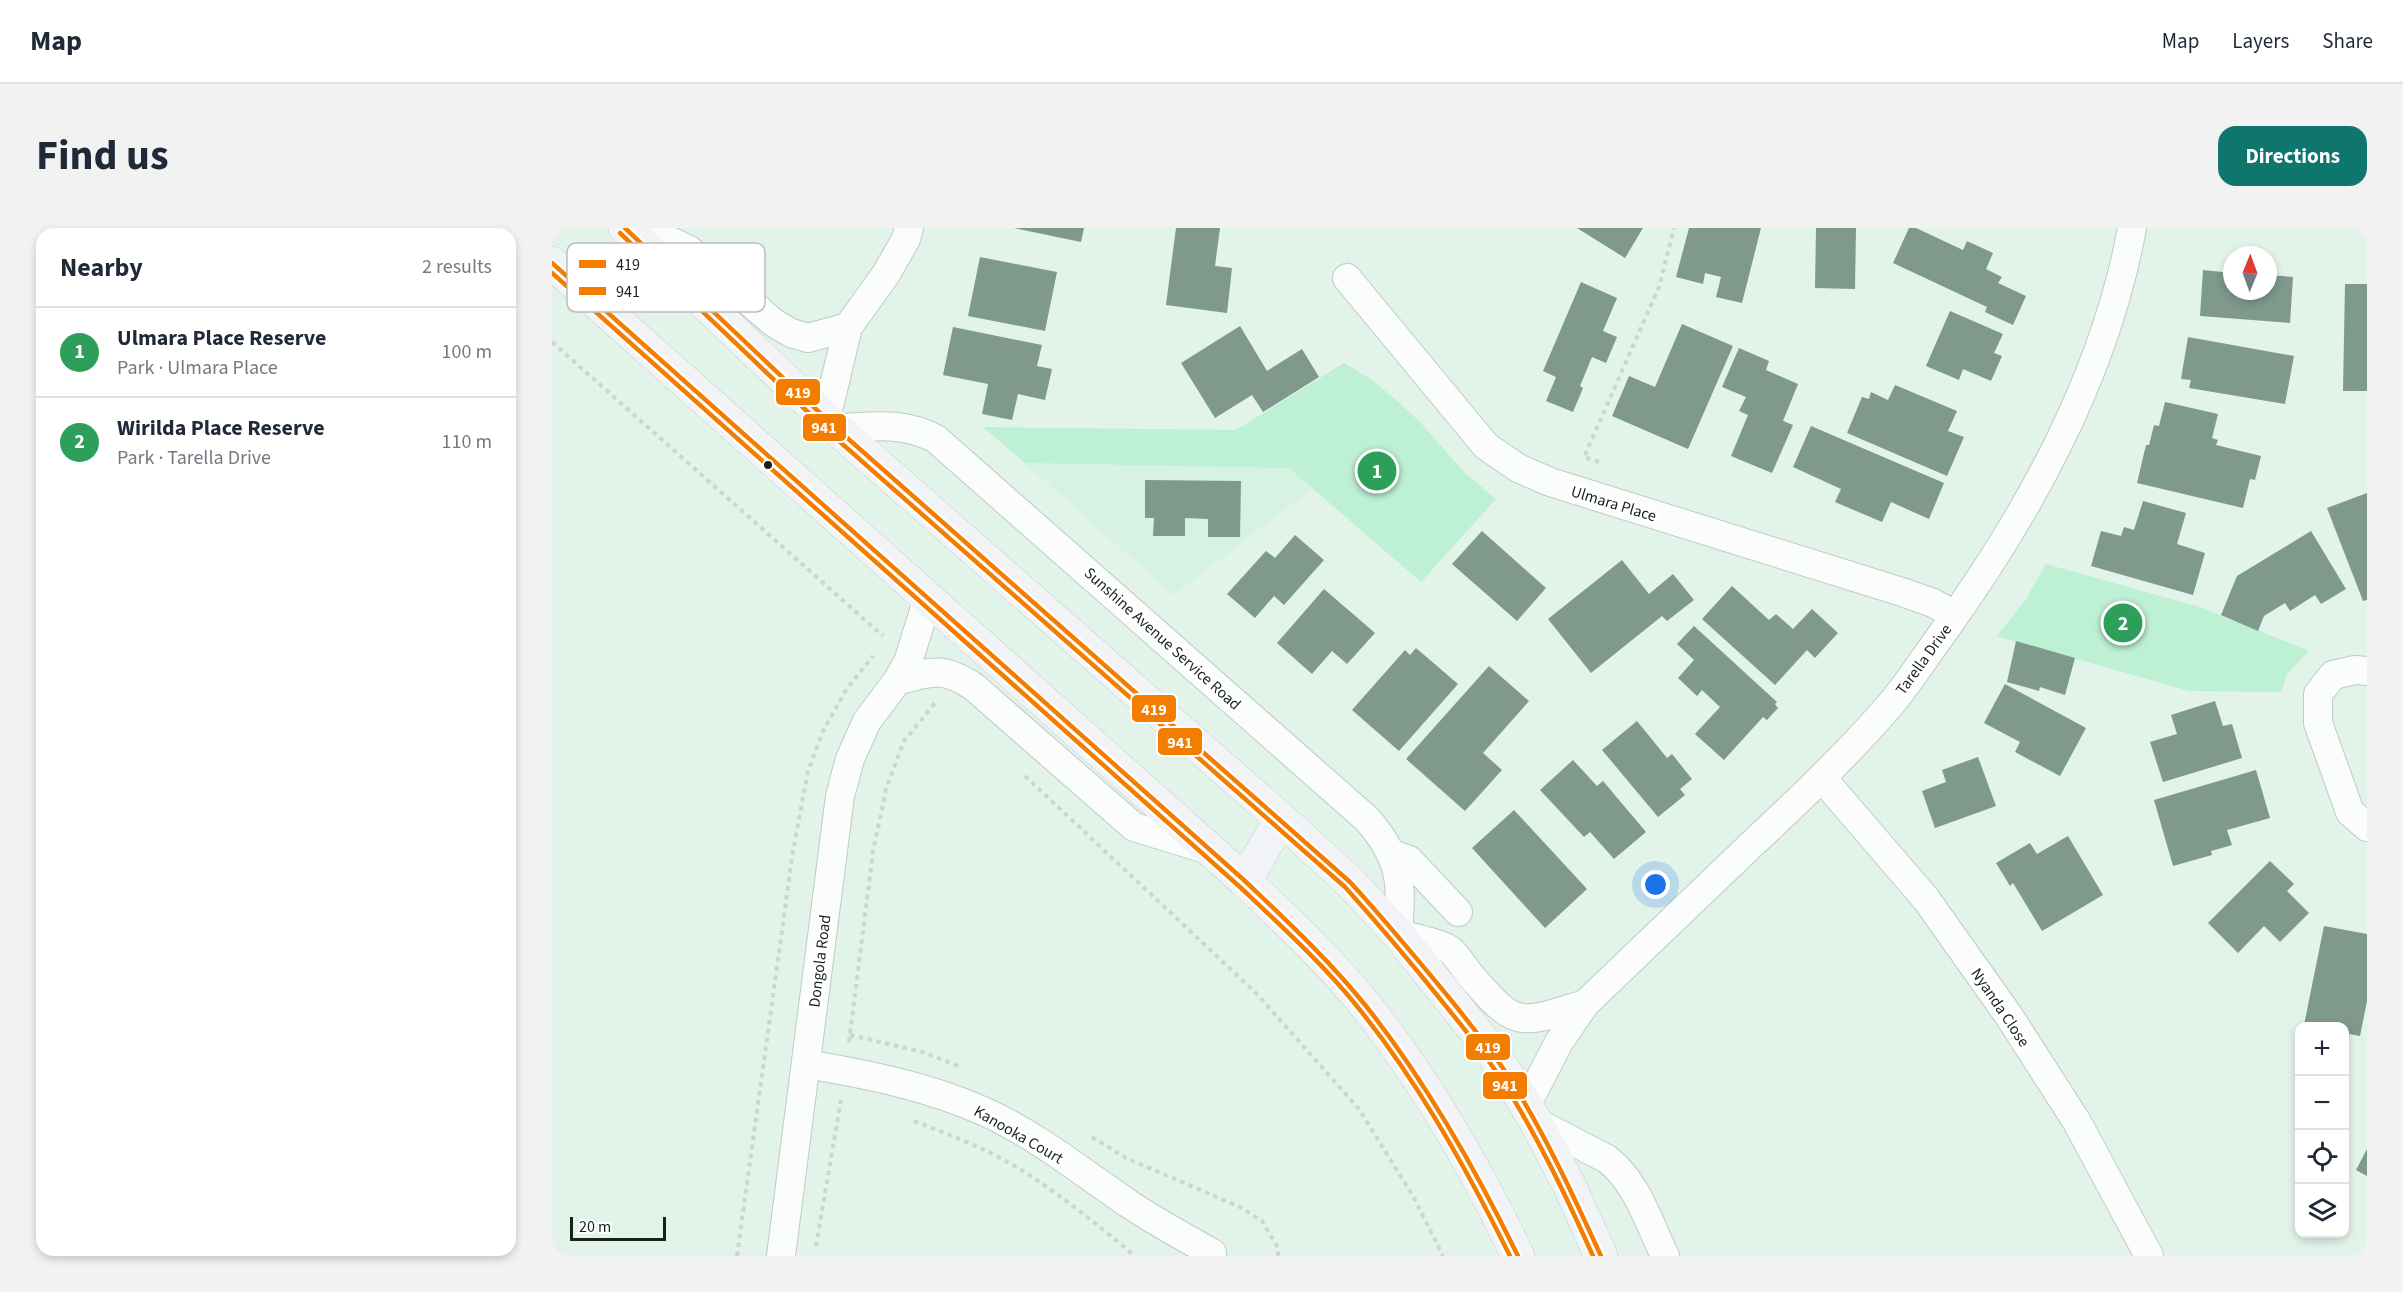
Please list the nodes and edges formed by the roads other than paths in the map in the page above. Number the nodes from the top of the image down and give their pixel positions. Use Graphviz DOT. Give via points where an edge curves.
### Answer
graph roads {
  1 [pos="625,228"];
  2 [pos="643,228"];
  3 [pos="909,228"];
  4 [pos="2132,228"];
  5 [pos="641,243"];
  6 [pos="674,243"];
  7 [pos="552,263"];
  8 [pos="567,276"];
  9 [pos="1347,278"];
  10 [pos="607,312"];
  11 [pos="713,312"];
  12 [pos="760,312"];
  13 [pos="848,327"];
  14 [pos="831,424"];
  15 [pos="928,598"];
  16 [pos="1955,615"];
  17 [pos="2367,670"];
  18 [pos="909,672"];
  19 [pos="1822,778"];
  20 [pos="1281,819"];
  21 [pos="2367,826"];
  22 [pos="1209,850"];
  23 [pos="1392,854"];
  24 [pos="1245,881"];
  25 [pos="1458,912"];
  26 [pos="1398,934"];
  27 [pos="1585,1004"];
  28 [pos="806,1064"];
  29 [pos="1531,1114"];
  30 [pos="1212,1253"];
  31 [pos="781,1256"];
  32 [pos="1518,1256"];
  33 [pos="1601,1256"];
  34 [pos="1665,1256"];
  35 [pos="2149,1256"];
  1 -- 5 [label="main road"];
  2 -- 6 [label="street"];
  3 -- 13 [label="street" via="886,274"];
  4 -- 16 [label="street, Tarella Drive" via="2106,329 2077,403 2026,505"];
  7 -- 8 [label="main road"];
  9 -- 16 [label="street, Ulmara Place" via="1486,446 1518,468 1550,482 1902,592"];
  10 -- 15 [label="main road"];
  11 -- 14 [label="main road"];
  12 -- 13 [label="street" via="774,324 808,338"];
  13 -- 14 [label="street"];
  14 -- 20 [label="main road"];
  14 -- 23 [label="street, Sunshine Avenue Service Road" via="903,426 936,439 1368,820"];
  15 -- 18 [label="street, Dongola Road"];
  15 -- 22 [label="main road"];
  16 -- 19 [label="street, Tarella Drive" via="1891,703"];
  17 -- 21 [label="street" via="2333,675 2318,694 2318,723 2350,812"];
  18 -- 22 [label="street" via="947,672 974,687 1134,827"];
  18 -- 28 [label="street, Dongola Road" via="867,721 850,759 840,796"];
  19 -- 27 [label="street, Tarella Drive"];
  19 -- 35 [label="street, Nyanda Close" via="1926,899 2009,1016 2077,1122"];
  20 -- 24 [label="main road"];
  20 -- 26 [label="main road" via="1350,882"];
  22 -- 24 [label="main road"];
  23 -- 25 [label="street, Sunshine Avenue Service Road" via="1409,860"];
  23 -- 26 [label="street" via="1401,886"];
  24 -- 32 [label="main road" via="1366,1006 1458,1139"];
  26 -- 27 [label="street, Tarella Drive" via="1448,949 1492,1000 1507,1013 1523,1019 1540,1018"];
  26 -- 29 [label="main road" via="1485,1043"];
  27 -- 29 [label="street, Tarella Drive" via="1559,1042"];
  28 -- 30 [label="street, Kanooka Court" via="932,1092 983,1111"];
  28 -- 31 [label="street, Dongola Road"];
  29 -- 33 [label="main road"];
  29 -- 34 [label="street" via="1617,1166 1637,1196"];
}
